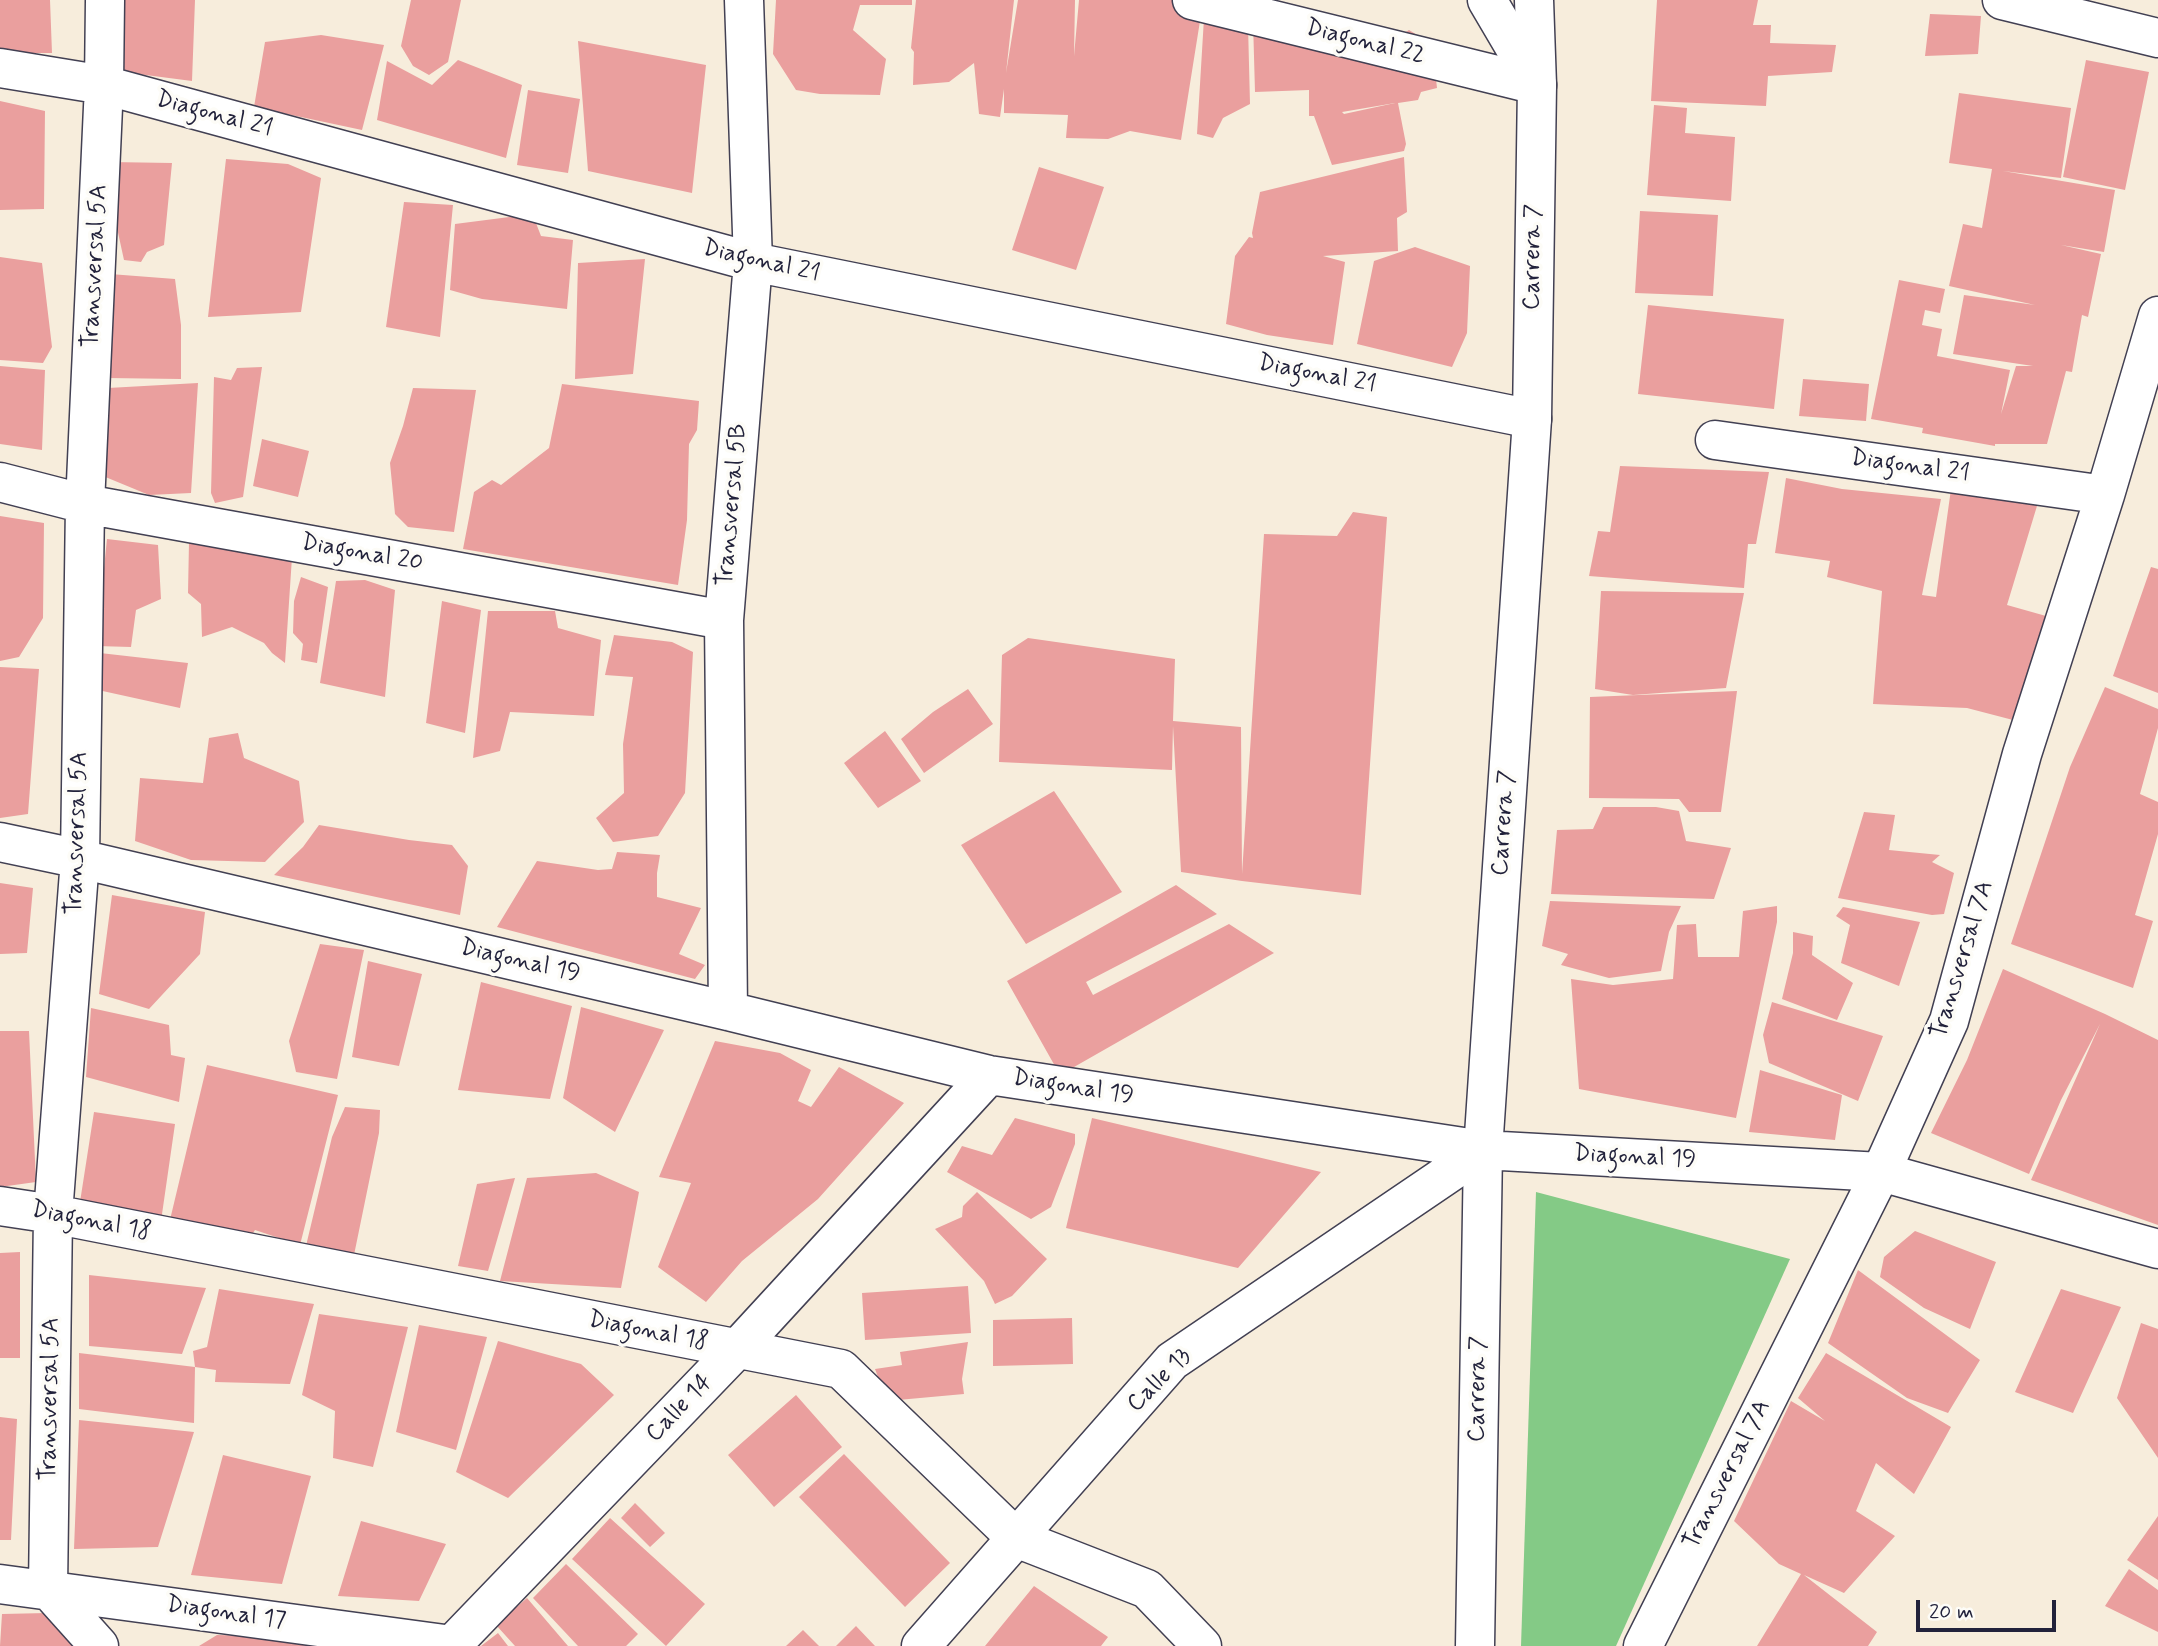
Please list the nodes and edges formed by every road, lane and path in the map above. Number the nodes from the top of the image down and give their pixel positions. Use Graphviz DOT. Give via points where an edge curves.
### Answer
graph roads {
  1 [pos="105,0"];
  2 [pos="744,0"];
  3 [pos="1192,0"];
  4 [pos="1487,0"];
  5 [pos="1534,0"];
  6 [pos="2001,0"];
  7 [pos="2158,38"];
  8 [pos="0,68"];
  9 [pos="104,85"];
  10 [pos="1537,85"];
  11 [pos="753,262"];
  12 [pos="2158,316"];
  13 [pos="1532,419"];
  14 [pos="1715,440"];
  15 [pos="0,482"];
  16 [pos="2105,495"];
  17 [pos="85,504"];
  18 [pos="724,620"];
  19 [pos="0,842"];
  20 [pos="80,859"];
  21 [pos="727,1011"];
  22 [pos="989,1075"];
  23 [pos="1483,1150"];
  24 [pos="1881,1172"];
  25 [pos="0,1206"];
  26 [pos="53,1214"];
  27 [pos="2158,1249"];
  28 [pos="737,1350"];
  29 [pos="1016,1538"];
  30 [pos="0,1584"];
  31 [pos="48,1589"];
  32 [pos="99,1646"];
  33 [pos="451,1646"];
  34 [pos="921,1646"];
  35 [pos="1202,1646"];
  36 [pos="1475,1646"];
  37 [pos="1643,1646"];
  1 -- 9 [label="street, Transversal 5A"];
  2 -- 11 [label="street, Transversal 5B"];
  3 -- 10 [label="street, Diagonal 22"];
  4 -- 10 [label="street"];
  5 -- 10 [label="street, Carrera 7"];
  6 -- 7 [label="street"];
  8 -- 9 [label="street, Diagonal 21"];
  9 -- 11 [label="street, Diagonal 21"];
  9 -- 17 [label="street, Transversal 5A"];
  10 -- 13 [label="street, Carrera 7"];
  11 -- 13 [label="street, Diagonal 21"];
  11 -- 18 [label="street, Transversal 5B"];
  12 -- 16 [label="street, Transversal 7A"];
  13 -- 23 [label="street, Carrera 7"];
  14 -- 16 [label="street, Diagonal 21"];
  15 -- 17 [label="street, Diagonal 20"];
  16 -- 24 [label="street, Transversal 7A" via="2022,754 1949,1021"];
  17 -- 18 [label="street, Diagonal 20"];
  17 -- 20 [label="street, Transversal 5A"];
  18 -- 21 [label="street, Transversal 5B"];
  19 -- 20 [label="street, Diagonal 19"];
  20 -- 21 [label="street, Diagonal 19"];
  20 -- 26 [label="street, Transversal 5A"];
  21 -- 22 [label="street, Diagonal 19"];
  22 -- 23 [label="street, Diagonal 19"];
  22 -- 28 [label="street, Calle 14"];
  23 -- 24 [label="street, Diagonal 19"];
  23 -- 29 [label="street, Calle 13" via="1172,1361"];
  23 -- 36 [label="street, Carrera 7"];
  24 -- 27 [label="street, Diagonal 19"];
  24 -- 37 [label="street, Transversal 7A"];
  25 -- 26 [label="street, Diagonal 18"];
  26 -- 28 [label="street, Diagonal 18"];
  26 -- 31 [label="street, Transversal 5A"];
  28 -- 29 [label="street, Diagonal 18" via="841,1369"];
  28 -- 33 [label="street, Calle 14"];
  29 -- 34 [label="street, Calle 13"];
  29 -- 35 [label="street, Diagonal 18" via="1147,1589"];
  30 -- 31 [label="street, Diagonal 17"];
  31 -- 32 [label="street"];
  31 -- 33 [label="street, Diagonal 17"];
}
